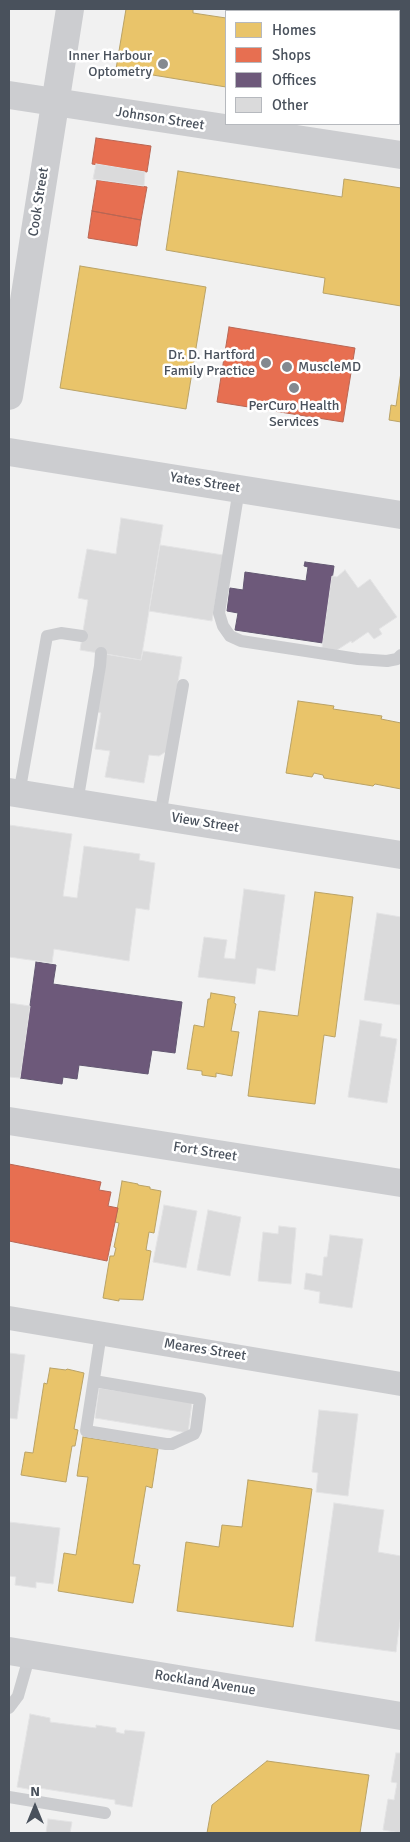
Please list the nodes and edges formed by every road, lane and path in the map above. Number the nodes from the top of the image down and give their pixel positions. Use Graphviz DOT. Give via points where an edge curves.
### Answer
graph roads {
  1 [pos="70,9"];
  2 [pos="9,95"];
  3 [pos="55,103"];
  4 [pos="225,123"];
  5 [pos="244,125"];
  6 [pos="304,132"];
  7 [pos="401,155"];
  8 [pos="9,396"];
  9 [pos="9,452"];
  10 [pos="239,489"];
  11 [pos="401,515"];
  12 [pos="82,636"];
  13 [pos="101,653"];
  14 [pos="401,655"];
  15 [pos="183,685"];
  16 [pos="14,793"];
  17 [pos="77,803"];
  18 [pos="160,816"];
  19 [pos="401,855"];
  20 [pos="9,1120"];
  21 [pos="401,1183"];
  22 [pos="9,1318"];
  23 [pos="101,1333"];
  24 [pos="94,1381"];
  25 [pos="401,1384"];
  26 [pos="19,1652"];
  27 [pos="9,1708"];
  28 [pos="401,1716"];
  29 [pos="9,1797"];
  30 [pos="105,1813"];
  1 -- 3 [label="main road, Cook Street"];
  2 -- 3 [label="main road, Johnson Street"];
  3 -- 4 [label="main road, Johnson Street"];
  3 -- 8 [label="main road, Cook Street"];
  5 -- 6 [label="main road, Johnson Street"];
  6 -- 7 [label="main road, Johnson Street"];
  9 -- 10 [label="main road, Yates Street"];
  10 -- 11 [label="main road, Yates Street"];
  10 -- 14 [label="lane" via="220,613 230,636 240,641 358,659 387,661"];
  12 -- 16 [label="lane" via="61,633 47,636"];
  13 -- 17 [label="lane"];
  15 -- 18 [label="lane"];
  16 -- 17 [label="main road, View Street"];
  17 -- 18 [label="main road, View Street"];
  18 -- 19 [label="main road, View Street"];
  20 -- 21 [label="main road, Fort Street"];
  22 -- 23 [label="street, Meares Street"];
  23 -- 24 [label="lane"];
  23 -- 25 [label="street, Meares Street"];
  24 -- 24 [label="lane" via="86,1431 166,1444 194,1434 200,1399"];
  26 -- 27 [label="lane" via="18,1696"];
  26 -- 28 [label="main road, Rockland Avenue"];
  29 -- 30 [label="lane"];
}
